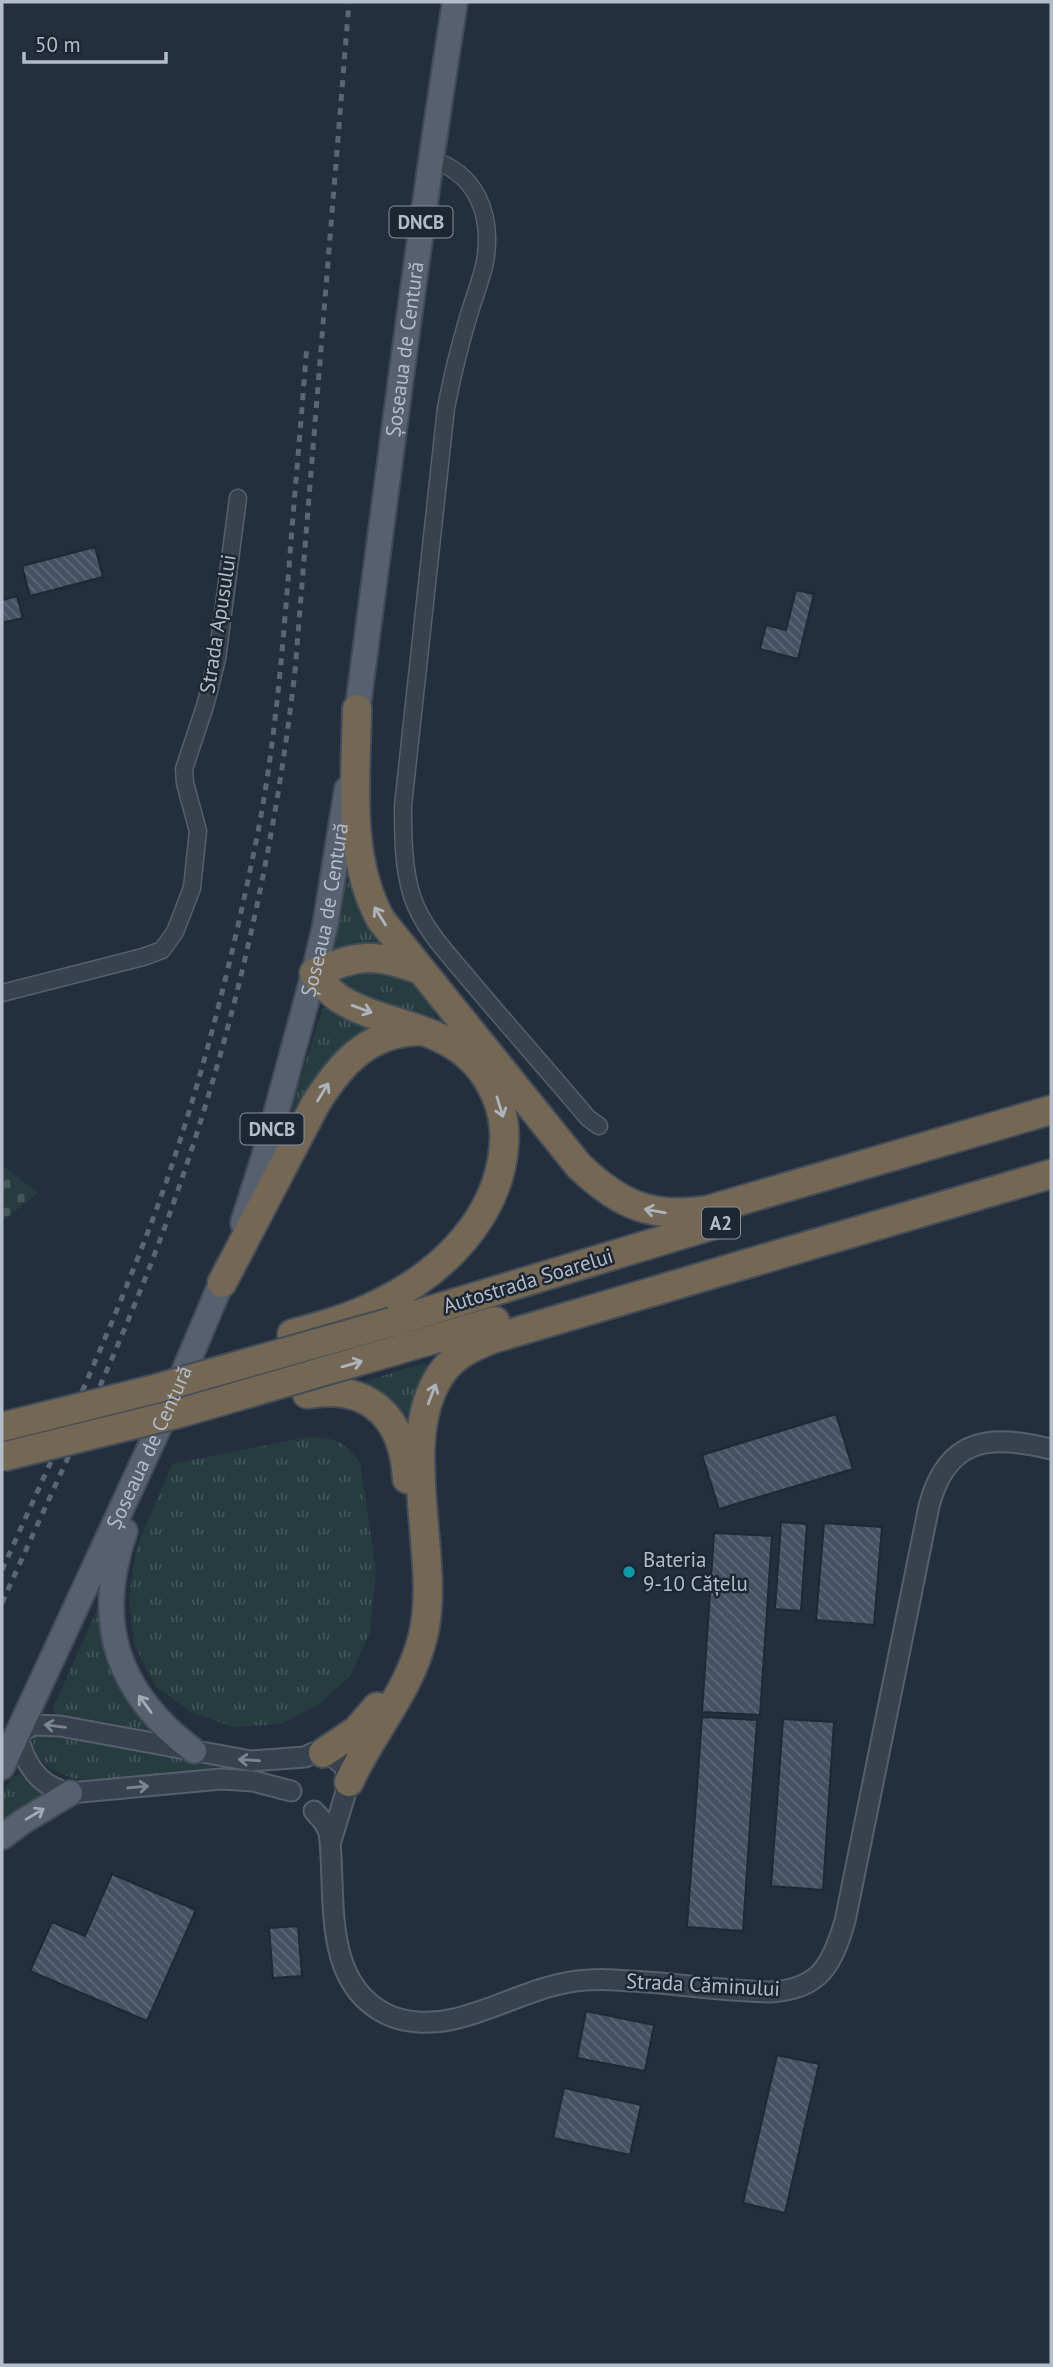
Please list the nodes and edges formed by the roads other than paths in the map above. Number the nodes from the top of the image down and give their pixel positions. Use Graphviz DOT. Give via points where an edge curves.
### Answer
graph roads {
  1 [pos="456,2"];
  2 [pos="430,159"];
  3 [pos="238,498"];
  4 [pos="357,709"];
  5 [pos="421,970"];
  6 [pos="314,973"];
  7 [pos="2,993"];
  8 [pos="482,995"];
  9 [pos="456,1015"];
  10 [pos="418,1031"];
  11 [pos="1051,1110"];
  12 [pos="599,1126"];
  13 [pos="1051,1126"];
  14 [pos="1051,1158"];
  15 [pos="1051,1174"];
  16 [pos="222,1283"];
  17 [pos="392,1309"];
  18 [pos="2,1410"];
  19 [pos="2,1427"];
  20 [pos="1051,1450"];
  21 [pos="2,1457"];
  22 [pos="143,1462"];
  23 [pos="2,1472"];
  24 [pos="17,1733"];
  25 [pos="194,1751"];
  26 [pos="314,1755"];
  27 [pos="2,1767"];
  28 [pos="347,1790"];
  29 [pos="291,1791"];
  30 [pos="70,1793"];
  31 [pos="314,1811"];
  32 [pos="2,1838"];
  33 [pos="331,1845"];
  1 -- 2 [label="main road, Șoseaua de Centură / DNCB"];
  2 -- 4 [label="main road, Șoseaua de Centură / DNCB"];
  2 -- 8 [label="street" via="449,164 477,195 488,242 446,408 406,767 403,842 412,896 422,919"];
  3 -- 7 [label="street, Strada Apusului" via="217,659 184,769 198,831 192,888 175,932 162,950"];
  5 -- 4 [label="highway, one-way" via="381,920 361,872"];
  4 -- 6 [label="main road, Șoseaua de Centură / DNCB" via="338,850"];
  5 -- 6 [label="highway" via="397,961 363,957"];
  5 -- 9 [label="highway"];
  6 -- 10 [label="highway, one-way" via="339,998"];
  6 -- 16 [label="main road, Șoseaua de Centură / DNCB" via="267,1147"];
  8 -- 9 [label="street"];
  8 -- 12 [label="street"];
  11 -- 9 [label="highway, one-way" via="708,1210 655,1213 611,1194 579,1166"];
  16 -- 10 [label="highway, one-way" via="331,1080 367,1045 401,1031"];
  10 -- 17 [label="highway, one-way" via="445,1039 479,1068 500,1105 505,1142 495,1190 470,1233"];
  13 -- 17 [label="highway, Autostrada Soarelui / A2"];
  21 -- 14 [label="highway, Autostrada Soarelui / A2, one-way, bridge" via="180,1413"];
  28 -- 15 [label="highway, one-way" via="364,1751 404,1689 424,1633 428,1597 421,1444 433,1387 452,1361 492,1339"];
  16 -- 22 [label="main road, Șoseaua de Centură / DNCB"];
  17 -- 18 [label="highway" via="354,1315"];
  17 -- 19 [label="highway, Autostrada Soarelui / A2, bridge" via="168,1386"];
  20 -- 33 [label="street, Strada Căminului" via="1007,1441 977,1444 954,1457 938,1480 845,1921 829,1963 805,1986 771,1992 630,1981 573,1982 452,2020 392,2017 365,1999 343,1967"];
  22 -- 24 [label="main road, Șoseaua de Centură / DNCB"];
  25 -- 22 [label="main road, one-way" via="171,1734 141,1699 124,1669 115,1638 112,1575"];
  23 -- 26 [label="highway" via="307,1394 331,1391 360,1396 381,1410 403,1446 407,1464 412,1623 391,1686 370,1717"];
  25 -- 24 [label="street, one-way" via="60,1726 34,1725"];
  24 -- 27 [label="main road, Șoseaua de Centură / DNCB"];
  24 -- 30 [label="street" via="35,1774"];
  26 -- 25 [label="street, one-way" via="251,1761"];
  26 -- 28 [label="street" via="338,1759 344,1766"];
  26 -- 29 [label="street" via="294,1768"];
  28 -- 31 [label="street" via="333,1809"];
  28 -- 33 [label="street"];
  30 -- 29 [label="street, one-way" via="221,1779"];
  29 -- 31 [label="street" via="296,1800"];
  32 -- 30 [label="main road, one-way"];
  31 -- 33 [label="street, Strada Căminului" via="329,1832"];
}
